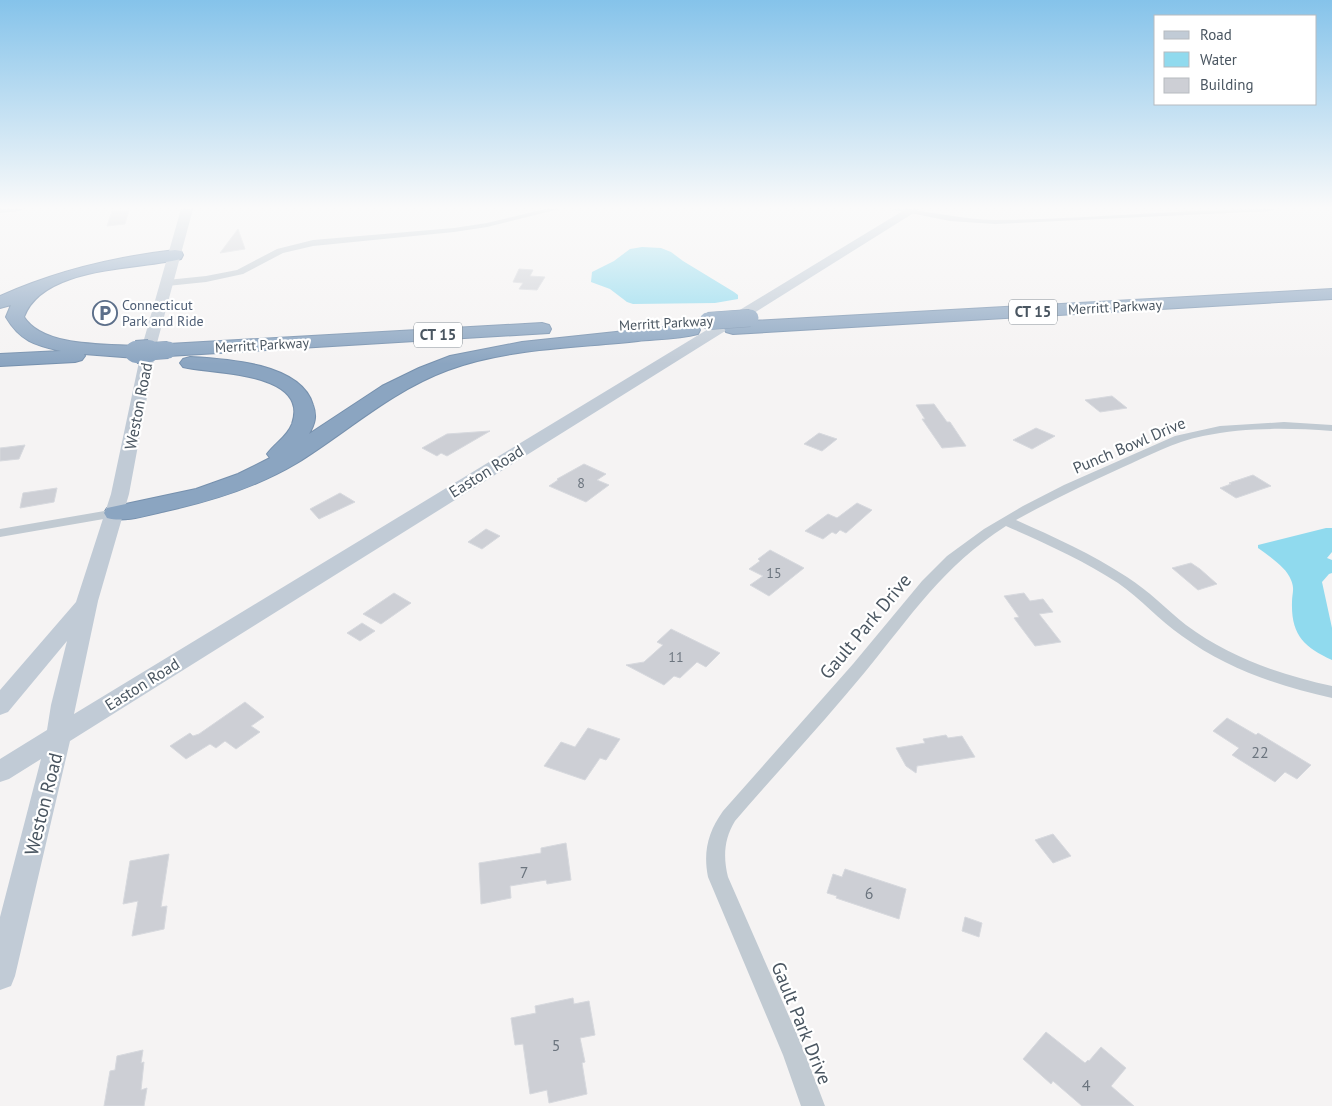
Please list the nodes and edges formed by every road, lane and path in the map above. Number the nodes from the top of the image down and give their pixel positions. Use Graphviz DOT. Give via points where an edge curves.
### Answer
graph roads {
  1 [pos="132,261"];
  2 [pos="173,261"];
  3 [pos="262,261"];
  4 [pos="825,261"];
  5 [pos="49,282"];
  6 [pos="167,283"];
  7 [pos="1332,283"];
  8 [pos="1332,294"];
  9 [pos="0,303"];
  10 [pos="699,326"];
  11 [pos="165,356"];
  12 [pos="133,358"];
  13 [pos="0,360"];
  14 [pos="0,371"];
  15 [pos="1332,428"];
  16 [pos="240,482"];
  17 [pos="116,513"];
  18 [pos="1006,521"];
  19 [pos="0,533"];
  20 [pos="87,601"];
  21 [pos="1332,692"];
  22 [pos="0,706"];
  23 [pos="59,736"];
  24 [pos="0,772"];
  25 [pos="0,976"];
  26 [pos="813,1106"];
  1 -- 5 [label="highway" via="74,272"];
  2 -- 6 [label="main road, Weston Road"];
  3 -- 6 [label="street" via="240,272"];
  4 -- 23 [label="main road, Easton Road"];
  5 -- 9 [label="highway"];
  5 -- 12 [label="highway" via="28,297 17,310 15,317 22,329 32,336 59,344"];
  6 -- 17 [label="main road, Weston Road" via="142,380"];
  7 -- 10 [label="highway, Merritt Parkway / CT 15, bridge" via="750,318"];
  8 -- 10 [label="highway, Merritt Parkway / CT 15" via="733,328"];
  10 -- 11 [label="highway, Merritt Parkway / CT 15"];
  10 -- 16 [label="highway" via="513,349 440,366 385,392 287,458"];
  11 -- 12 [label="highway, Merritt Parkway / CT 15"];
  11 -- 16 [label="highway" via="259,372 283,383 301,399 305,420 298,434 283,451"];
  12 -- 13 [label="highway, Merritt Parkway / CT 15"];
  12 -- 14 [label="highway, Merritt Parkway / CT 15"];
  15 -- 18 [label="street, Punch Bowl Drive" via="1284,425 1195,434 1101,473"];
  16 -- 17 [label="highway" via="186,500"];
  17 -- 19 [label="street"];
  17 -- 20 [label="main road, Weston Road"];
  18 -- 21 [label="street" via="1092,562 1125,582 1217,652 1272,676"];
  18 -- 26 [label="street, Gault Park Drive" via="964,549 932,579 832,700 729,816 717,838 715,862 722,889 794,1054"];
  20 -- 22 [label="main road, Weston Road"];
  20 -- 23 [label="main road, Weston Road"];
  23 -- 24 [label="main road, Easton Road"];
  23 -- 25 [label="main road, Weston Road"];
}
